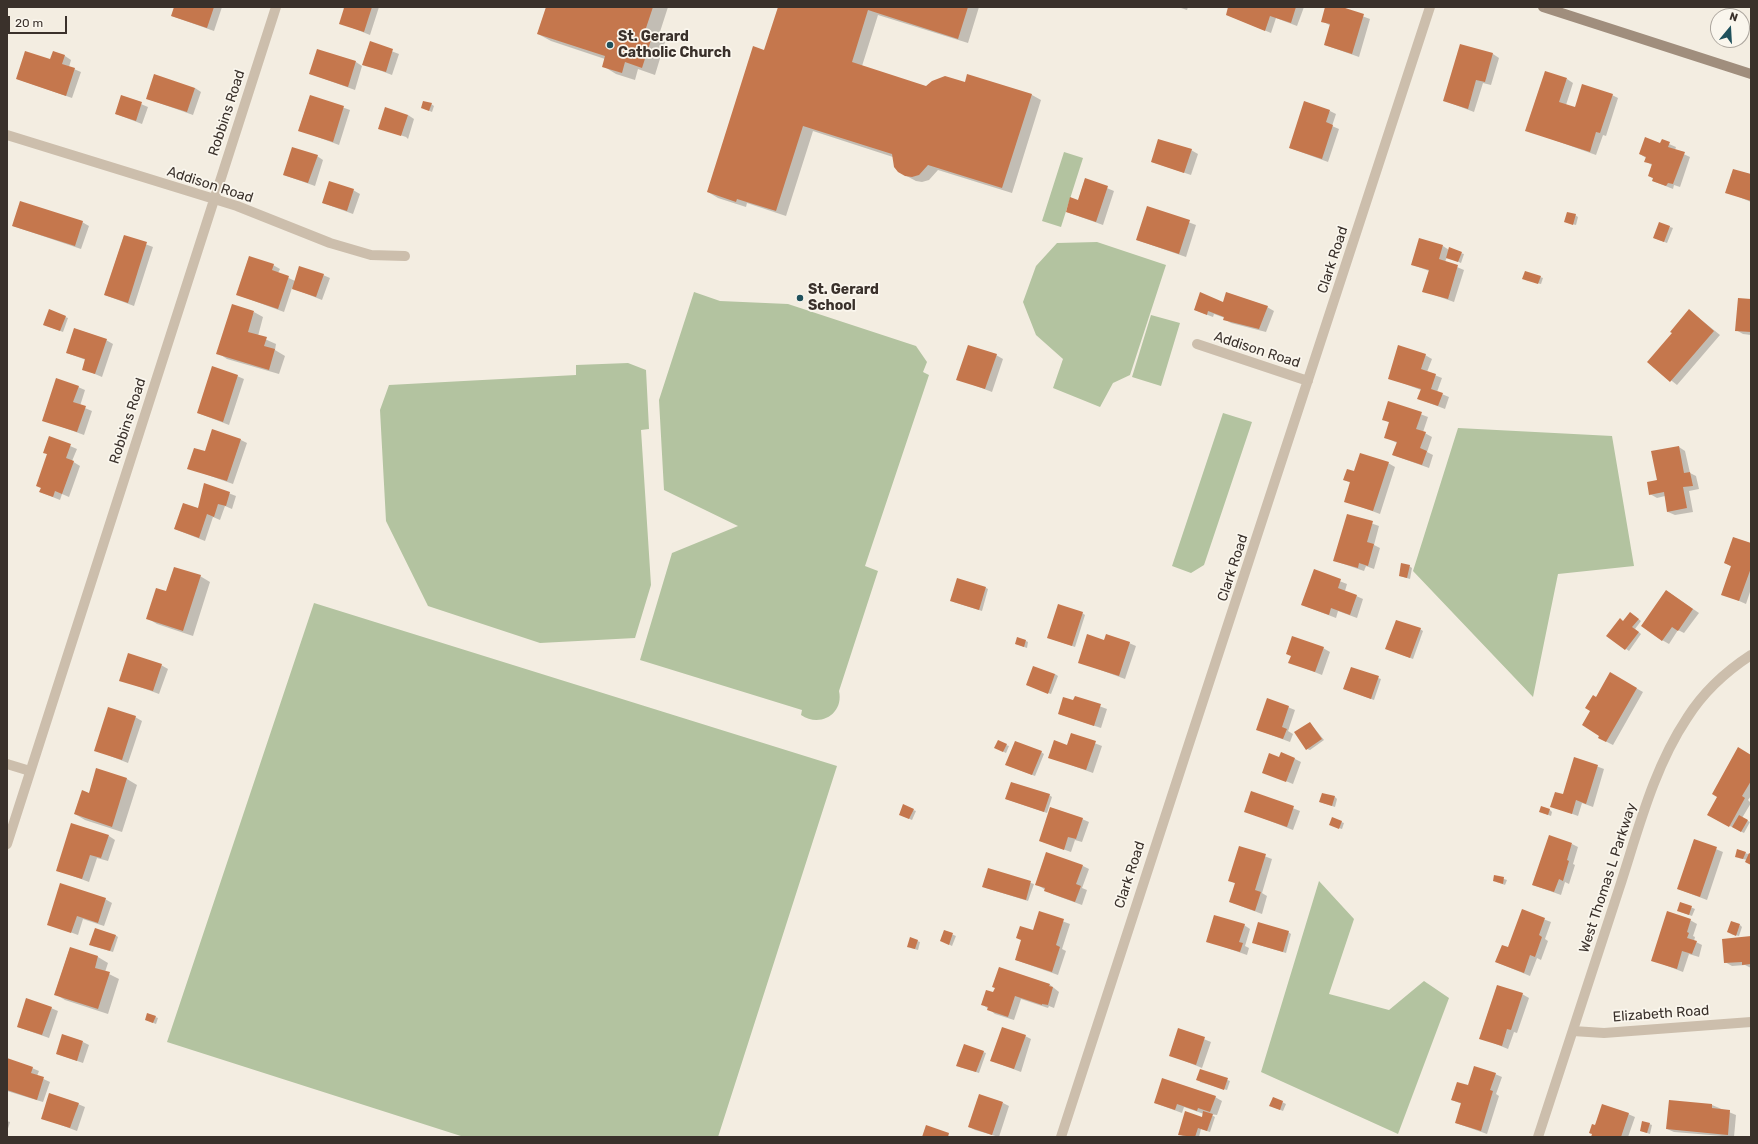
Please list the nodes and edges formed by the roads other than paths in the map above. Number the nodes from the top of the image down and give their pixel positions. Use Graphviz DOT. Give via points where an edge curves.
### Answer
graph roads {
  1 [pos="276,7"];
  2 [pos="1430,7"];
  3 [pos="1543,7"];
  4 [pos="1751,74"];
  5 [pos="7,135"];
  6 [pos="214,200"];
  7 [pos="405,256"];
  8 [pos="1197,344"];
  9 [pos="1308,381"];
  10 [pos="1751,654"];
  11 [pos="7,764"];
  12 [pos="30,771"];
  13 [pos="7,844"];
  14 [pos="1751,1022"];
  15 [pos="1573,1031"];
  16 [pos="1061,1137"];
  17 [pos="1538,1137"];
  1 -- 6 [label="street, Robbins Road"];
  2 -- 9 [label="street, Clark Road"];
  3 -- 4 [label="street"];
  5 -- 6 [label="street, Addison Road"];
  6 -- 7 [label="street, Addison Road" via="236,206 330,243 371,255"];
  6 -- 12 [label="street, Robbins Road"];
  8 -- 9 [label="street, Addison Road"];
  9 -- 16 [label="street, Clark Road"];
  10 -- 15 [label="street, West Thomas L Parkway" via="1707,690 1686,718 1665,755"];
  11 -- 12 [label="street"];
  12 -- 13 [label="street, Robbins Road"];
  14 -- 15 [label="street, Elizabeth Road" via="1604,1033"];
  15 -- 17 [label="street, West Thomas L Parkway"];
}
